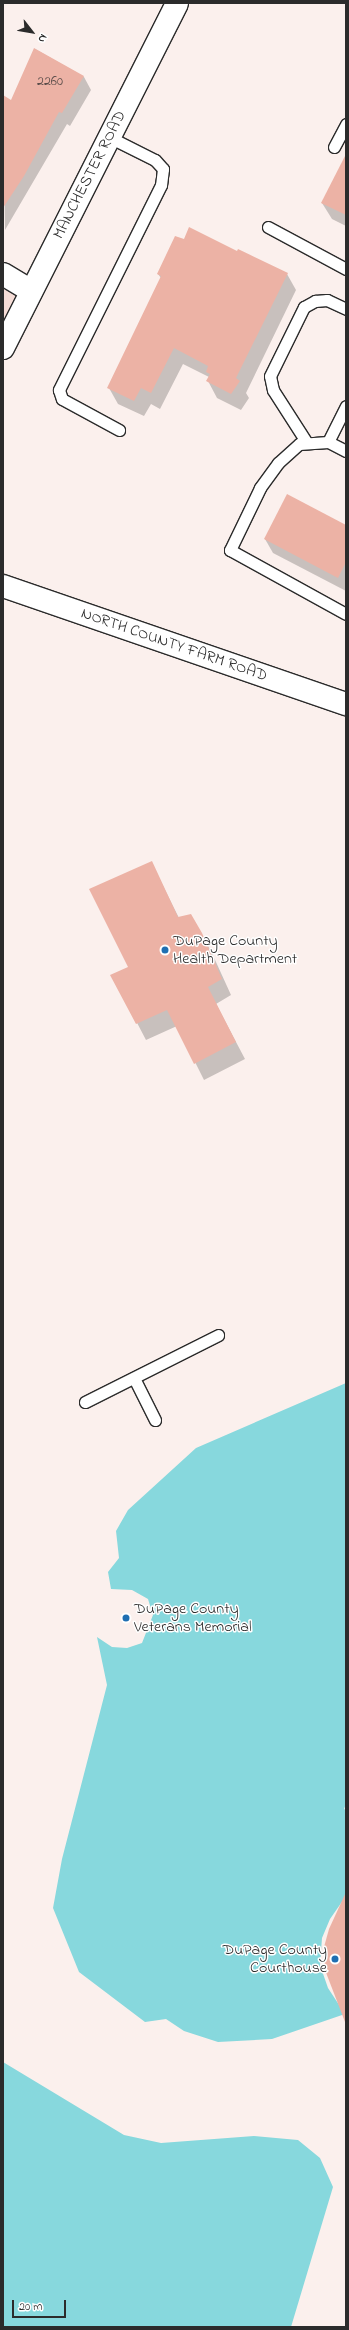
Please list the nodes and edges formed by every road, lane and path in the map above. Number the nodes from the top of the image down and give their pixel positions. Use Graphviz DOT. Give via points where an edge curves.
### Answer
graph roads {
  1 [pos="177,3"];
  2 [pos="346,124"];
  3 [pos="109,137"];
  4 [pos="334,147"];
  5 [pos="268,227"];
  6 [pos="346,268"];
  7 [pos="3,274"];
  8 [pos="31,291"];
  9 [pos="346,309"];
  10 [pos="3,348"];
  11 [pos="346,406"];
  12 [pos="120,430"];
  13 [pos="328,442"];
  14 [pos="307,443"];
  15 [pos="346,451"];
  16 [pos="3,586"];
  17 [pos="346,614"];
  18 [pos="346,704"];
  19 [pos="218,1335"];
  20 [pos="134,1378"];
  21 [pos="85,1402"];
  22 [pos="155,1420"];
  1 -- 3 [label="street, MANCHESTER ROAD"];
  2 -- 4 [label="lane"];
  3 -- 8 [label="street, MANCHESTER ROAD"];
  3 -- 12 [label="lane" via="155,160 163,169 161,185 59,390 62,399"];
  5 -- 6 [label="lane"];
  7 -- 8 [label="street"];
  8 -- 10 [label="street, MANCHESTER ROAD"];
  9 -- 14 [label="lane" via="327,300 315,301 304,307 270,376 273,390"];
  11 -- 13 [label="lane"];
  13 -- 14 [label="lane"];
  13 -- 15 [label="lane"];
  14 -- 17 [label="lane" via="299,444 278,463 260,488 230,550"];
  16 -- 18 [label="street, NORTH COUNTY FARM ROAD"];
  19 -- 20 [label="lane"];
  20 -- 21 [label="lane"];
  20 -- 22 [label="lane"];
}
